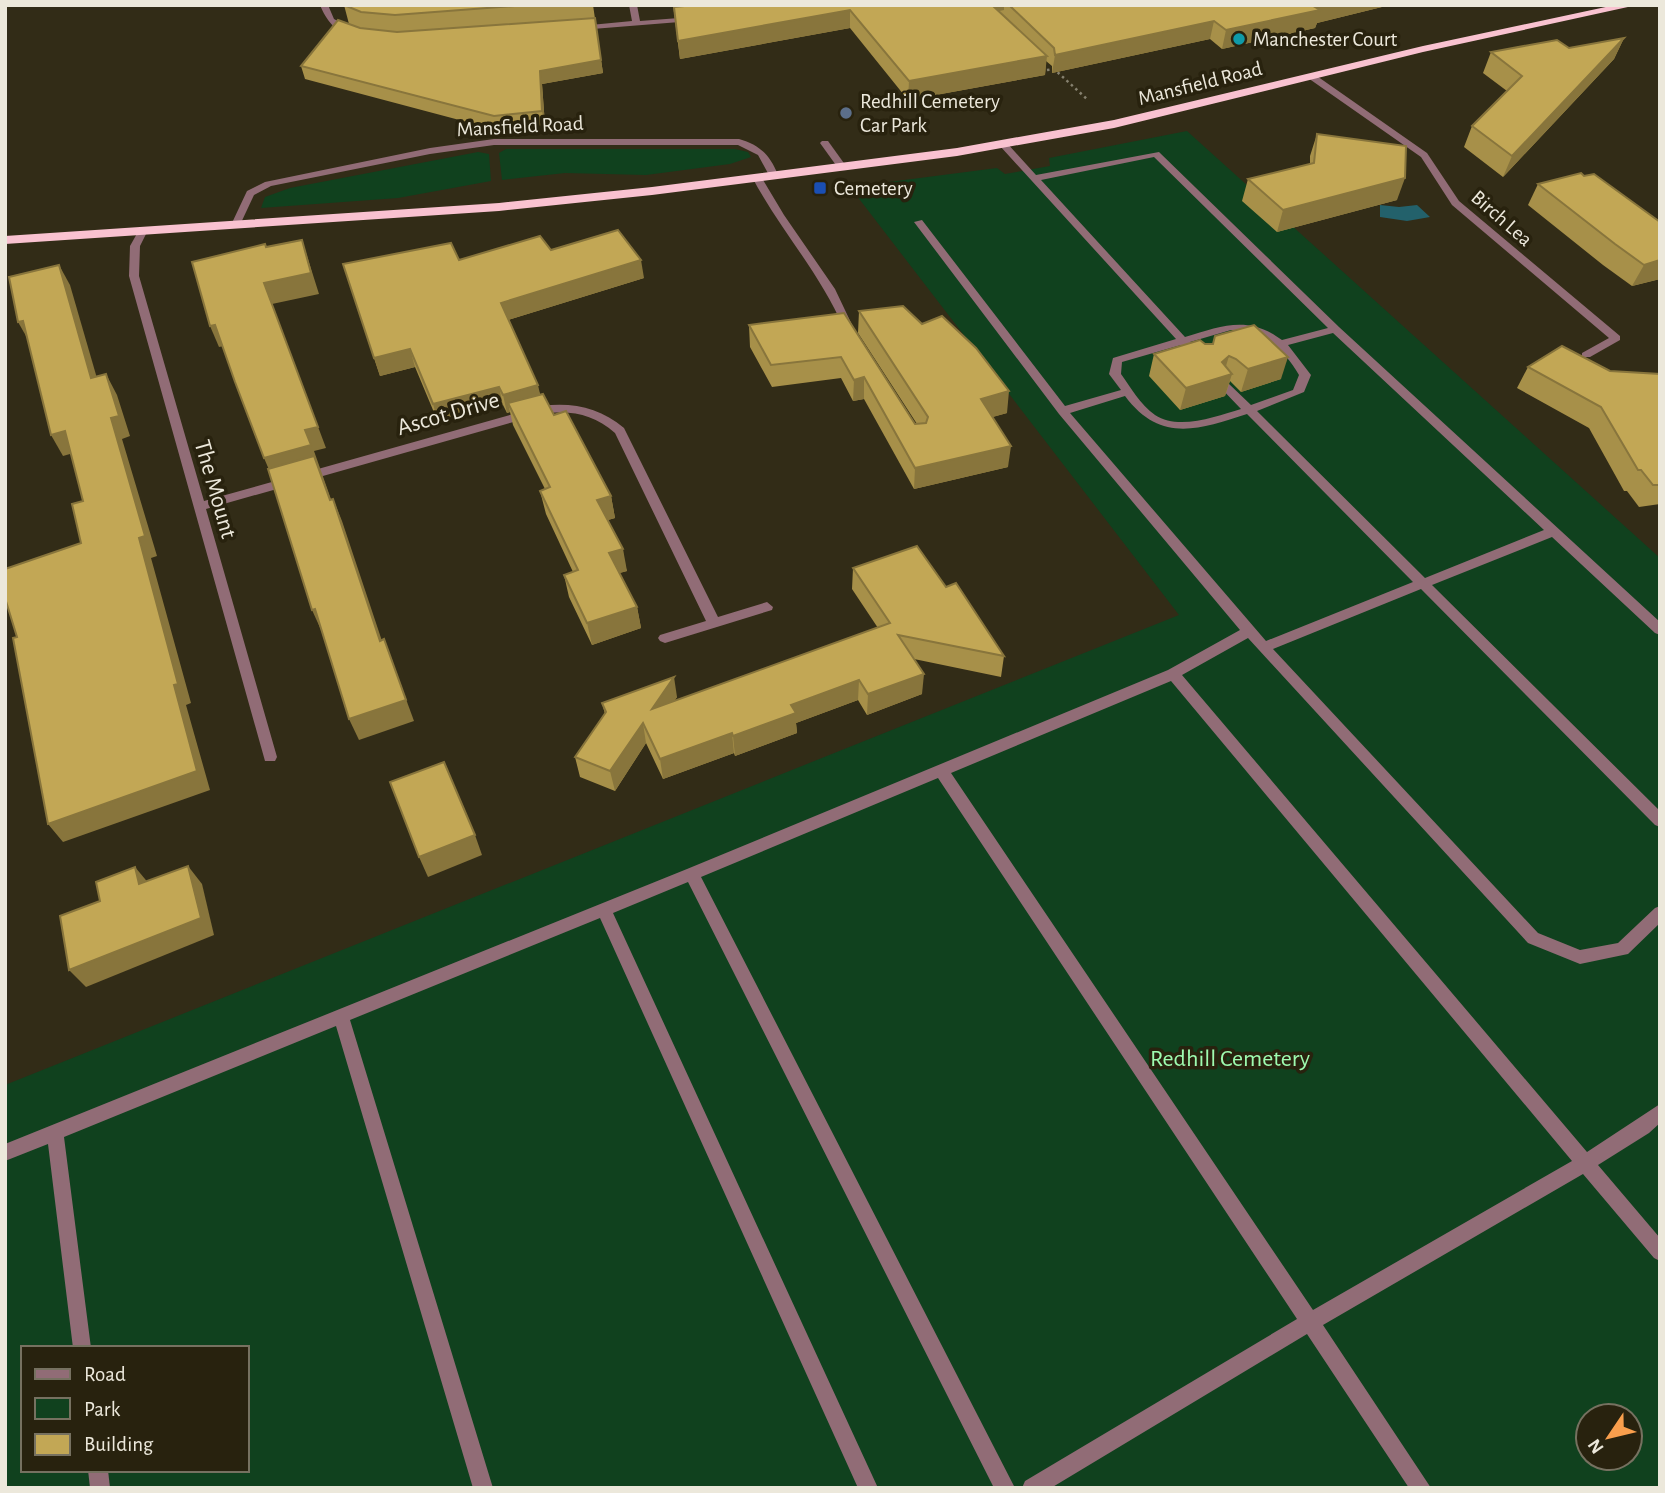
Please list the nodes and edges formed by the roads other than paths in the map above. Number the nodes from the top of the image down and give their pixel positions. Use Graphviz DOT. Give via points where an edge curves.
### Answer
graph roads {
  1 [pos="324,5"];
  2 [pos="633,5"];
  3 [pos="1632,5"];
  4 [pos="704,18"];
  5 [pos="636,24"];
  6 [pos="572,28"];
  7 [pos="358,34"];
  8 [pos="1311,76"];
  9 [pos="825,143"];
  10 [pos="1003,144"];
  11 [pos="841,166"];
  12 [pos="773,175"];
  13 [pos="757,177"];
  14 [pos="1034,178"];
  15 [pos="919,222"];
  16 [pos="236,226"];
  17 [pos="142,232"];
  18 [pos="5,240"];
  19 [pos="1335,329"];
  20 [pos="1183,341"];
  21 [pos="854,342"];
  22 [pos="1281,344"];
  23 [pos="1196,355"];
  24 [pos="1587,355"];
  25 [pos="1224,385"];
  26 [pos="1129,391"];
  27 [pos="1247,409"];
  28 [pos="1063,411"];
  29 [pos="199,507"];
  30 [pos="1553,531"];
  31 [pos="1424,584"];
  32 [pos="766,607"];
  33 [pos="714,623"];
  34 [pos="1660,630"];
  35 [pos="1249,631"];
  36 [pos="665,638"];
  37 [pos="1264,647"];
  38 [pos="1172,674"];
  39 [pos="270,757"];
  40 [pos="941,770"];
  41 [pos="1660,821"];
  42 [pos="692,874"];
  43 [pos="604,909"];
  44 [pos="1660,913"];
  45 [pos="341,1016"];
  46 [pos="1660,1112"];
  47 [pos="55,1133"];
  48 [pos="5,1153"];
  49 [pos="1584,1164"];
  50 [pos="1660,1252"];
  51 [pos="1309,1323"];
  52 [pos="82,1346"];
  53 [pos="483,1488"];
  54 [pos="868,1488"];
  55 [pos="1005,1488"];
  56 [pos="1032,1488"];
  57 [pos="1421,1488"];
  1 -- 7 [label="street" via="330,20"];
  2 -- 5 [label="street"];
  3 -- 8 [label="highway, Mansfield Road"];
  4 -- 5 [label="street"];
  5 -- 6 [label="street"];
  8 -- 10 [label="highway, Mansfield Road" via="1114,124"];
  8 -- 24 [label="street, Birch Lea" via="1424,155 1455,203 1616,338"];
  9 -- 11 [label="street"];
  10 -- 11 [label="highway, Mansfield Road"];
  10 -- 14 [label="street"];
  11 -- 12 [label="highway, Mansfield Road"];
  12 -- 13 [label="highway, Mansfield Road"];
  12 -- 16 [label="street, Mansfield Road" via="762,153 739,142 494,142 268,184 250,193"];
  13 -- 16 [label="highway, Mansfield Road" via="499,207"];
  13 -- 21 [label="street" via="772,209 839,302"];
  14 -- 19 [label="street" via="1156,154"];
  14 -- 20 [label="street"];
  15 -- 28 [label="street"];
  16 -- 17 [label="highway, Mansfield Road"];
  17 -- 18 [label="highway, Mansfield Road"];
  17 -- 29 [label="street, The Mount" via="135,246 134,276"];
  19 -- 22 [label="street"];
  19 -- 30 [label="street"];
  20 -- 22 [label="street" via="1247,327"];
  20 -- 23 [label="street"];
  20 -- 26 [label="street" via="1117,360 1115,374"];
  22 -- 27 [label="street" via="1298,361 1304,383 1298,392"];
  25 -- 27 [label="street"];
  26 -- 27 [label="street" via="1159,422 1186,427"];
  26 -- 28 [label="street"];
  27 -- 31 [label="street"];
  28 -- 35 [label="street"];
  29 -- 33 [label="street, Ascot Drive" via="566,406 606,418 620,431"];
  29 -- 39 [label="street, The Mount"];
  30 -- 31 [label="street"];
  30 -- 34 [label="street"];
  31 -- 37 [label="street"];
  31 -- 41 [label="street"];
  32 -- 33 [label="street"];
  33 -- 36 [label="street"];
  35 -- 37 [label="street"];
  35 -- 38 [label="street"];
  37 -- 44 [label="street" via="1532,938 1580,957 1622,949"];
  38 -- 40 [label="street"];
  38 -- 49 [label="street"];
  40 -- 42 [label="street"];
  40 -- 51 [label="street"];
  42 -- 43 [label="street"];
  42 -- 55 [label="street"];
  43 -- 45 [label="street"];
  43 -- 54 [label="street"];
  45 -- 47 [label="street"];
  45 -- 53 [label="street"];
  46 -- 49 [label="street"];
  47 -- 48 [label="street"];
  47 -- 52 [label="street"];
  49 -- 50 [label="street"];
  49 -- 51 [label="street"];
  51 -- 56 [label="street"];
  51 -- 57 [label="street"];
}
